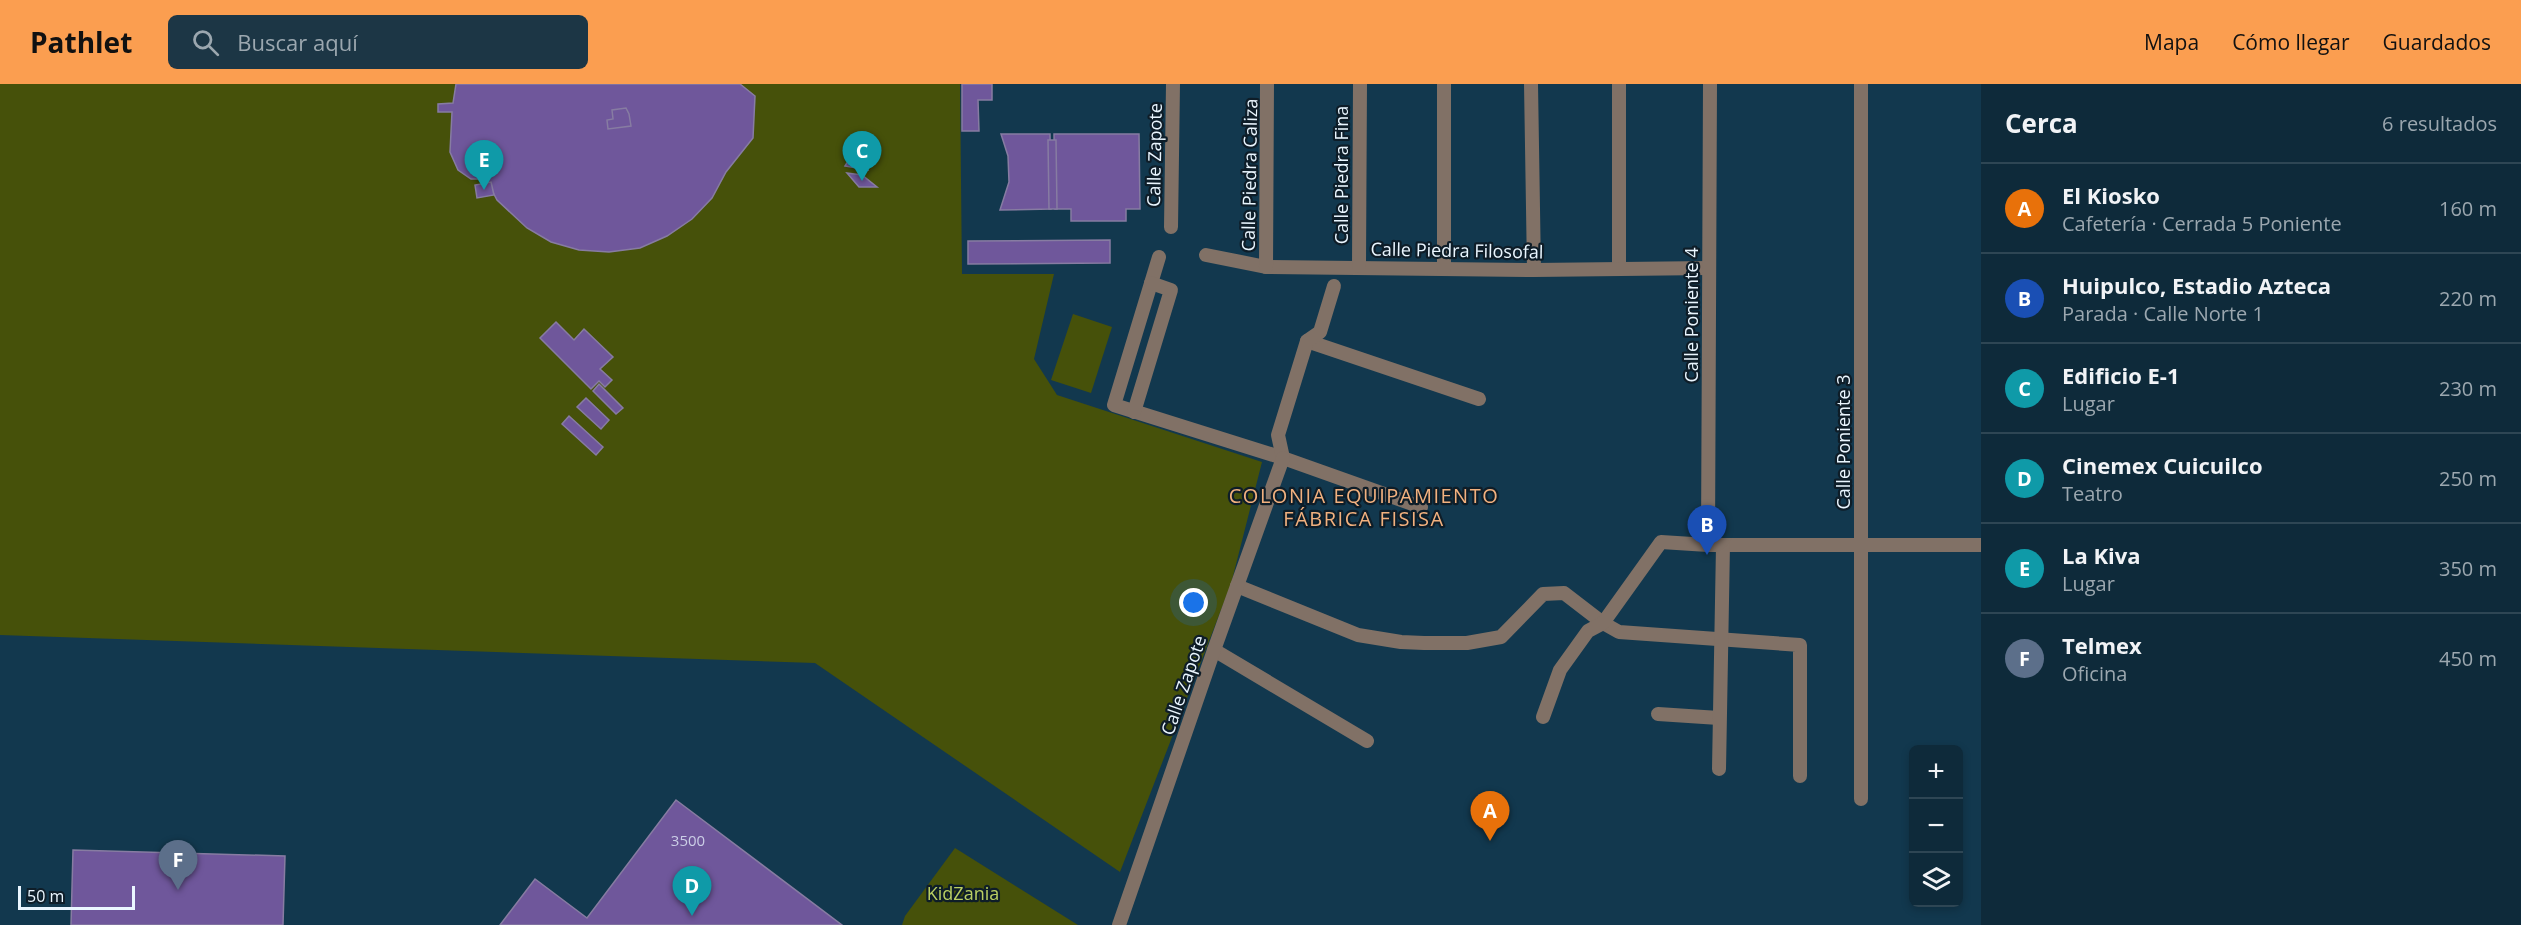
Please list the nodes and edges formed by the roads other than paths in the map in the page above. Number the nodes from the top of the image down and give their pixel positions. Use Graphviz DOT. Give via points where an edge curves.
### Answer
graph roads {
  1 [pos="1173,84"];
  2 [pos="1268,84"];
  3 [pos="1360,84"];
  4 [pos="1444,84"];
  5 [pos="1532,84"];
  6 [pos="1619,84"];
  7 [pos="1710,84"];
  8 [pos="1861,84"];
  9 [pos="1171,227"];
  10 [pos="1206,255"];
  11 [pos="1159,257"];
  12 [pos="1359,266"];
  13 [pos="1266,267"];
  14 [pos="1709,268"];
  15 [pos="1444,269"];
  16 [pos="1619,269"];
  17 [pos="1534,270"];
  18 [pos="1151,283"];
  19 [pos="1334,285"];
  20 [pos="1307,340"];
  21 [pos="1479,399"];
  22 [pos="1134,412"];
  23 [pos="1284,458"];
  24 [pos="1421,507"];
  25 [pos="1708,545"];
  26 [pos="1723,545"];
  27 [pos="1861,545"];
  28 [pos="1981,545"];
  29 [pos="1237,586"];
  30 [pos="1603,623"];
  31 [pos="1721,639"];
  32 [pos="1214,650"];
  33 [pos="1658,714"];
  34 [pos="1543,717"];
  35 [pos="1719,718"];
  36 [pos="1367,741"];
  37 [pos="1719,769"];
  38 [pos="1800,776"];
  39 [pos="1861,799"];
  40 [pos="1119,925"];
  1 -- 9 [label="street, Calle Zapote"];
  2 -- 13 [label="street, Calle Piedra Caliza"];
  3 -- 12 [label="street, Calle Piedra Fina"];
  4 -- 15 [label="street"];
  5 -- 17 [label="street"];
  6 -- 16 [label="street"];
  7 -- 14 [label="street, Calle Poniente 4"];
  8 -- 27 [label="street, Calle Poniente 3"];
  10 -- 13 [label="street, Calle Piedra Filosofal"];
  11 -- 18 [label="street"];
  12 -- 13 [label="street, Calle Piedra Filosofal"];
  12 -- 15 [label="street, Calle Piedra Filosofal"];
  14 -- 16 [label="street, Calle Piedra Filosofal"];
  14 -- 25 [label="street, Calle Poniente 4"];
  15 -- 17 [label="street, Calle Piedra Filosofal"];
  16 -- 17 [label="street, Calle Piedra Filosofal"];
  18 -- 22 [label="street" via="1171,290"];
  18 -- 22 [label="street" via="1114,405"];
  19 -- 20 [label="street" via="1320,332"];
  20 -- 21 [label="street"];
  20 -- 23 [label="street" via="1278,435"];
  22 -- 23 [label="street"];
  23 -- 24 [label="street"];
  23 -- 29 [label="street, Calle Zapote"];
  25 -- 26 [label="street"];
  25 -- 30 [label="street" via="1661,542"];
  26 -- 27 [label="street"];
  26 -- 31 [label="street"];
  27 -- 28 [label="street"];
  27 -- 39 [label="street, Calle Poniente 3"];
  29 -- 30 [label="street" via="1358,635 1401,642 1467,643 1501,637 1543,594 1553,592 1564,593"];
  29 -- 32 [label="street, Calle Zapote"];
  30 -- 31 [label="street" via="1619,632"];
  30 -- 34 [label="street" via="1588,632 1560,670"];
  31 -- 35 [label="street"];
  31 -- 38 [label="street" via="1800,645"];
  32 -- 36 [label="street"];
  32 -- 40 [label="street, Calle Zapote"];
  33 -- 35 [label="street"];
  35 -- 37 [label="street"];
}
